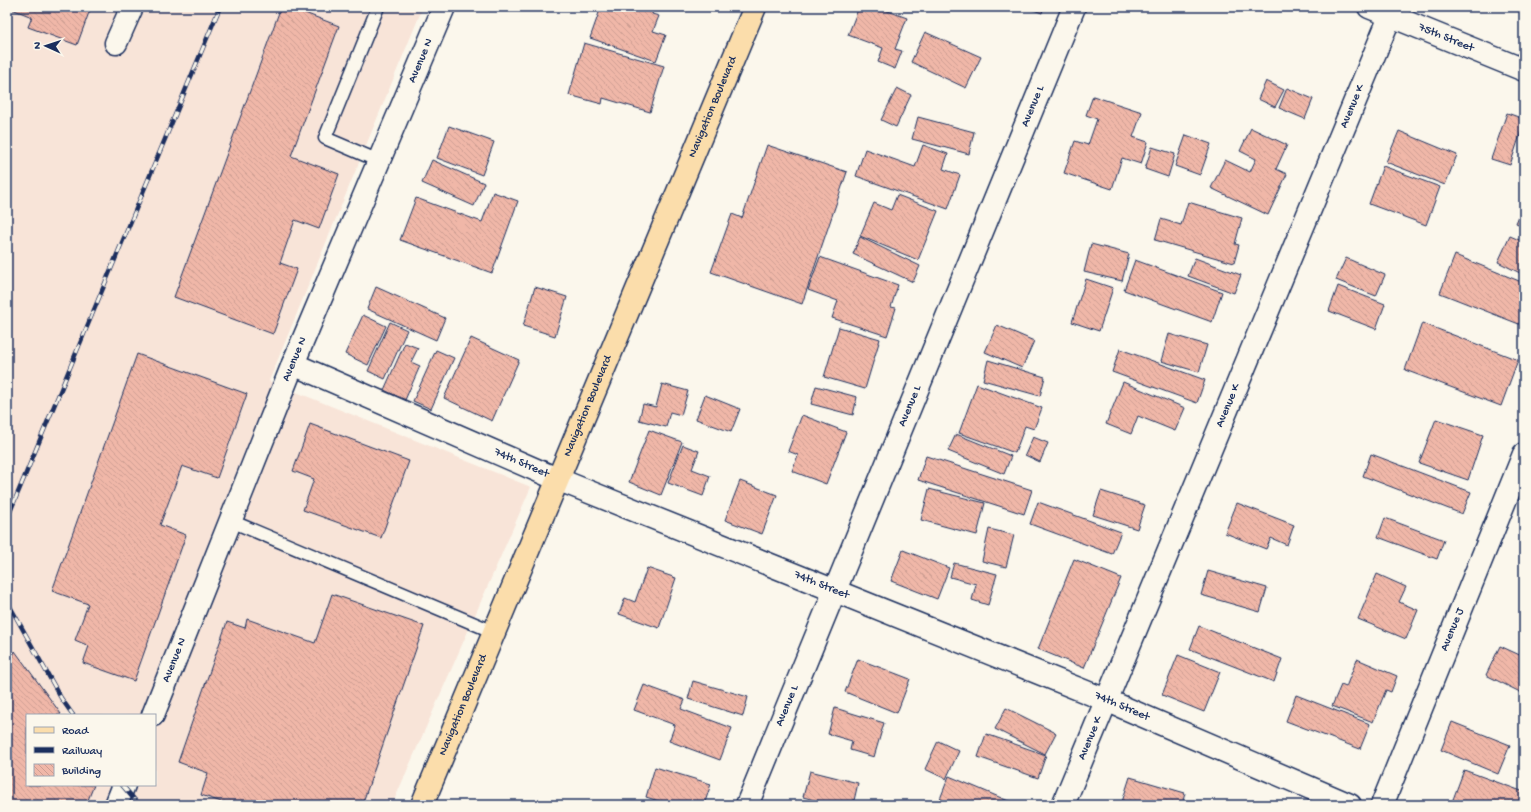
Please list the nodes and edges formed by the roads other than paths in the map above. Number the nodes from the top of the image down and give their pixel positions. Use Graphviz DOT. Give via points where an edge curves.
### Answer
graph roads {
  1 [pos="132,7"];
  2 [pos="378,7"];
  3 [pos="444,7"];
  4 [pos="755,7"];
  5 [pos="1074,7"];
  6 [pos="1369,7"];
  7 [pos="1392,11"];
  8 [pos="116,43"];
  9 [pos="1524,70"];
  10 [pos="379,161"];
  11 [pos="293,364"];
  12 [pos="1524,454"];
  13 [pos="557,479"];
  14 [pos="231,521"];
  15 [pos="834,591"];
  16 [pos="494,632"];
  17 [pos="1106,700"];
  18 [pos="152,714"];
  19 [pos="124,786"];
  20 [pos="116,805"];
  21 [pos="422,805"];
  22 [pos="747,805"];
  23 [pos="1063,805"];
  24 [pos="1350,805"];
  25 [pos="1382,805"];
  1 -- 8 [label="street"];
  2 -- 10 [label="lane" via="325,138"];
  3 -- 10 [label="street, Avenue N"];
  4 -- 13 [label="main road, Navigation Boulevard"];
  5 -- 15 [label="street, Avenue L"];
  6 -- 7 [label="street, 75th Street"];
  7 -- 9 [label="street, 75th Street"];
  7 -- 17 [label="street, Avenue K"];
  10 -- 11 [label="street, Avenue N"];
  11 -- 13 [label="street, 74th Street"];
  11 -- 14 [label="street, Avenue N"];
  12 -- 25 [label="street, Avenue J"];
  13 -- 15 [label="street, 74th Street"];
  13 -- 16 [label="main road, Navigation Boulevard"];
  14 -- 16 [label="lane"];
  14 -- 18 [label="street, Avenue N"];
  15 -- 17 [label="street, 74th Street"];
  15 -- 22 [label="street, Avenue L"];
  16 -- 21 [label="main road, Navigation Boulevard"];
  17 -- 23 [label="street, Avenue K"];
  17 -- 24 [label="street, 74th Street"];
  19 -- 20 [label="street"];
}
